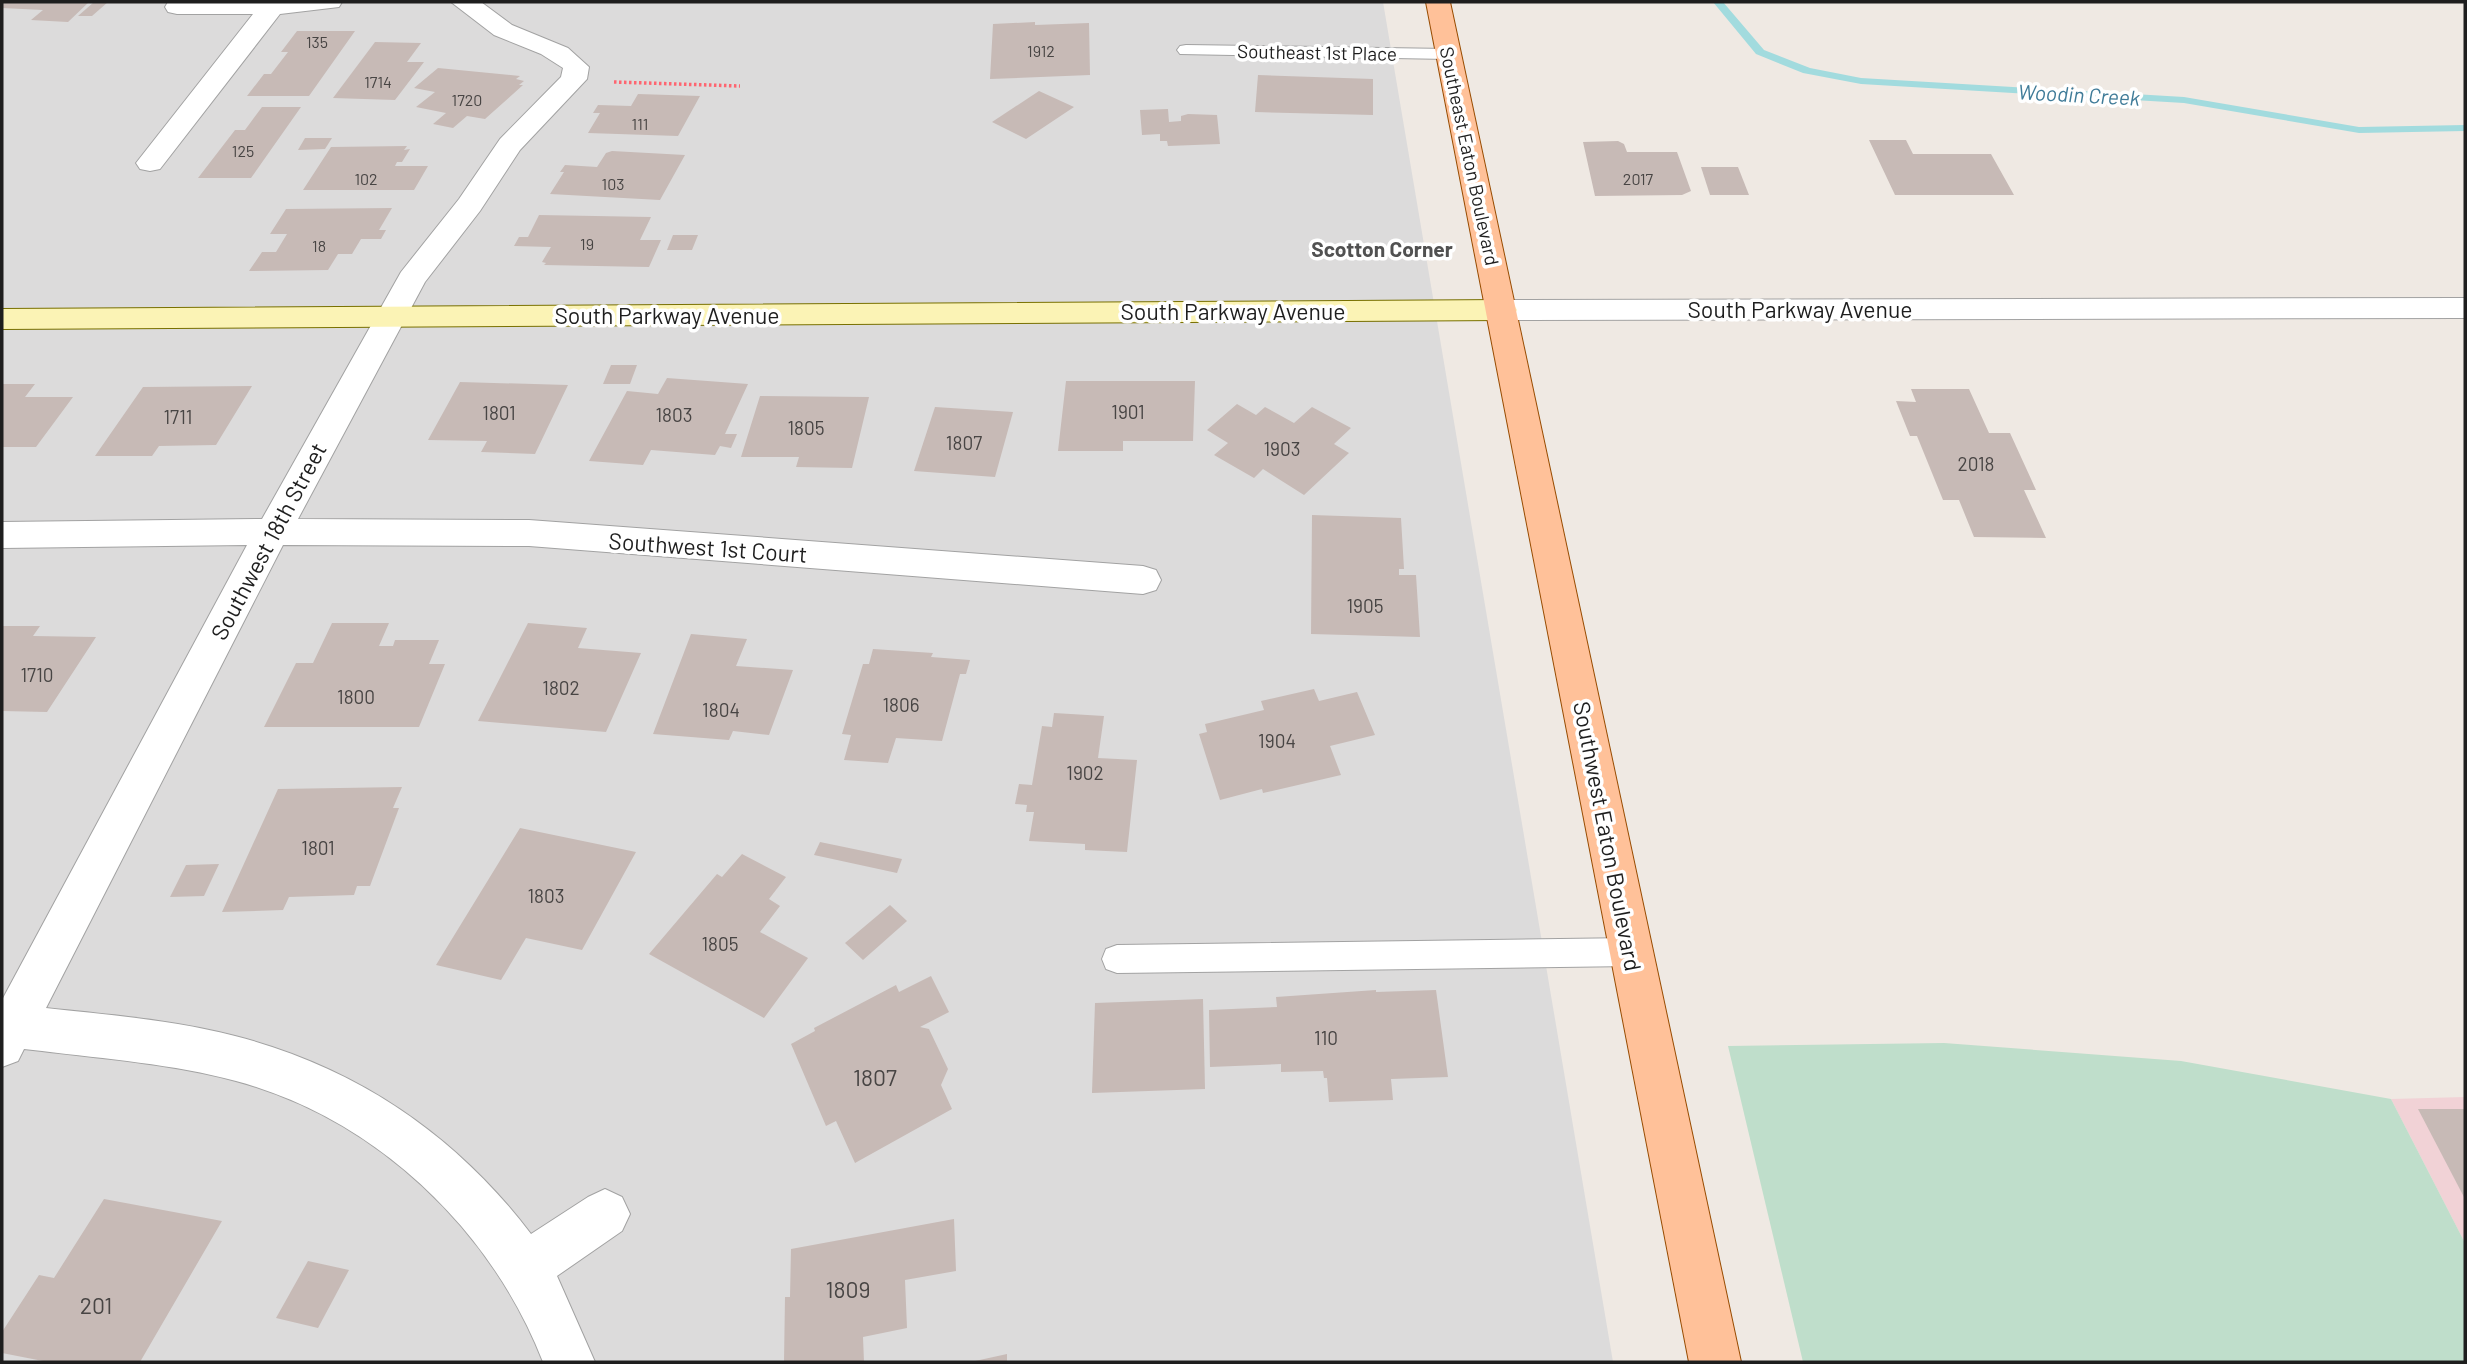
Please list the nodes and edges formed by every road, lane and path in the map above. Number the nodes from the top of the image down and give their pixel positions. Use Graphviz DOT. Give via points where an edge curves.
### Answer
graph roads {
  1 [pos="330,2"];
  2 [pos="463,2"];
  3 [pos="1438,2"];
  4 [pos="272,7"];
  5 [pos="177,8"];
  6 [pos="1186,50"];
  7 [pos="1448,54"];
  8 [pos="575,73"];
  9 [pos="740,86"];
  10 [pos="150,163"];
  11 [pos="2465,308"];
  12 [pos="1502,310"];
  13 [pos="390,317"];
  14 [pos="2,319"];
  15 [pos="272,532"];
  16 [pos="2,535"];
  17 [pos="1143,580"];
  18 [pos="1632,952"];
  19 [pos="1117,959"];
  20 [pos="5,1033"];
  21 [pos="605,1214"];
  22 [pos="526,1267"];
  23 [pos="569,1362"];
  24 [pos="1715,1362"];
  1 -- 4 [label="street"];
  2 -- 8 [label="street" via="522,40 558,51"];
  3 -- 7 [label="main road, Southeast Eaton Boulevard"];
  4 -- 5 [label="street"];
  4 -- 10 [label="street"];
  6 -- 7 [label="lane, Southeast 1st Place"];
  7 -- 12 [label="main road, Southeast Eaton Boulevard"];
  8 -- 9 [label="path"];
  8 -- 13 [label="street, Southwest 18th Street" via="510,145 470,205 420,265"];
  11 -- 12 [label="street, South Parkway Avenue"];
  12 -- 13 [label="main road, South Parkway Avenue"];
  12 -- 18 [label="main road, Southwest Eaton Boulevard"];
  13 -- 14 [label="main road, South Parkway Avenue"];
  13 -- 15 [label="street, Southwest 18th Street"];
  15 -- 16 [label="street, Southwest 1st Court"];
  15 -- 17 [label="street, Southwest 1st Court" via="529,533"];
  15 -- 20 [label="street, Southwest 18th Street"];
  18 -- 19 [label="lane"];
  18 -- 24 [label="main road, Southwest Eaton Boulevard"];
  20 -- 22 [label="street" via="194,1049 313,1086 381,1122 459,1186"];
  21 -- 22 [label="street"];
  22 -- 23 [label="street"];
}
